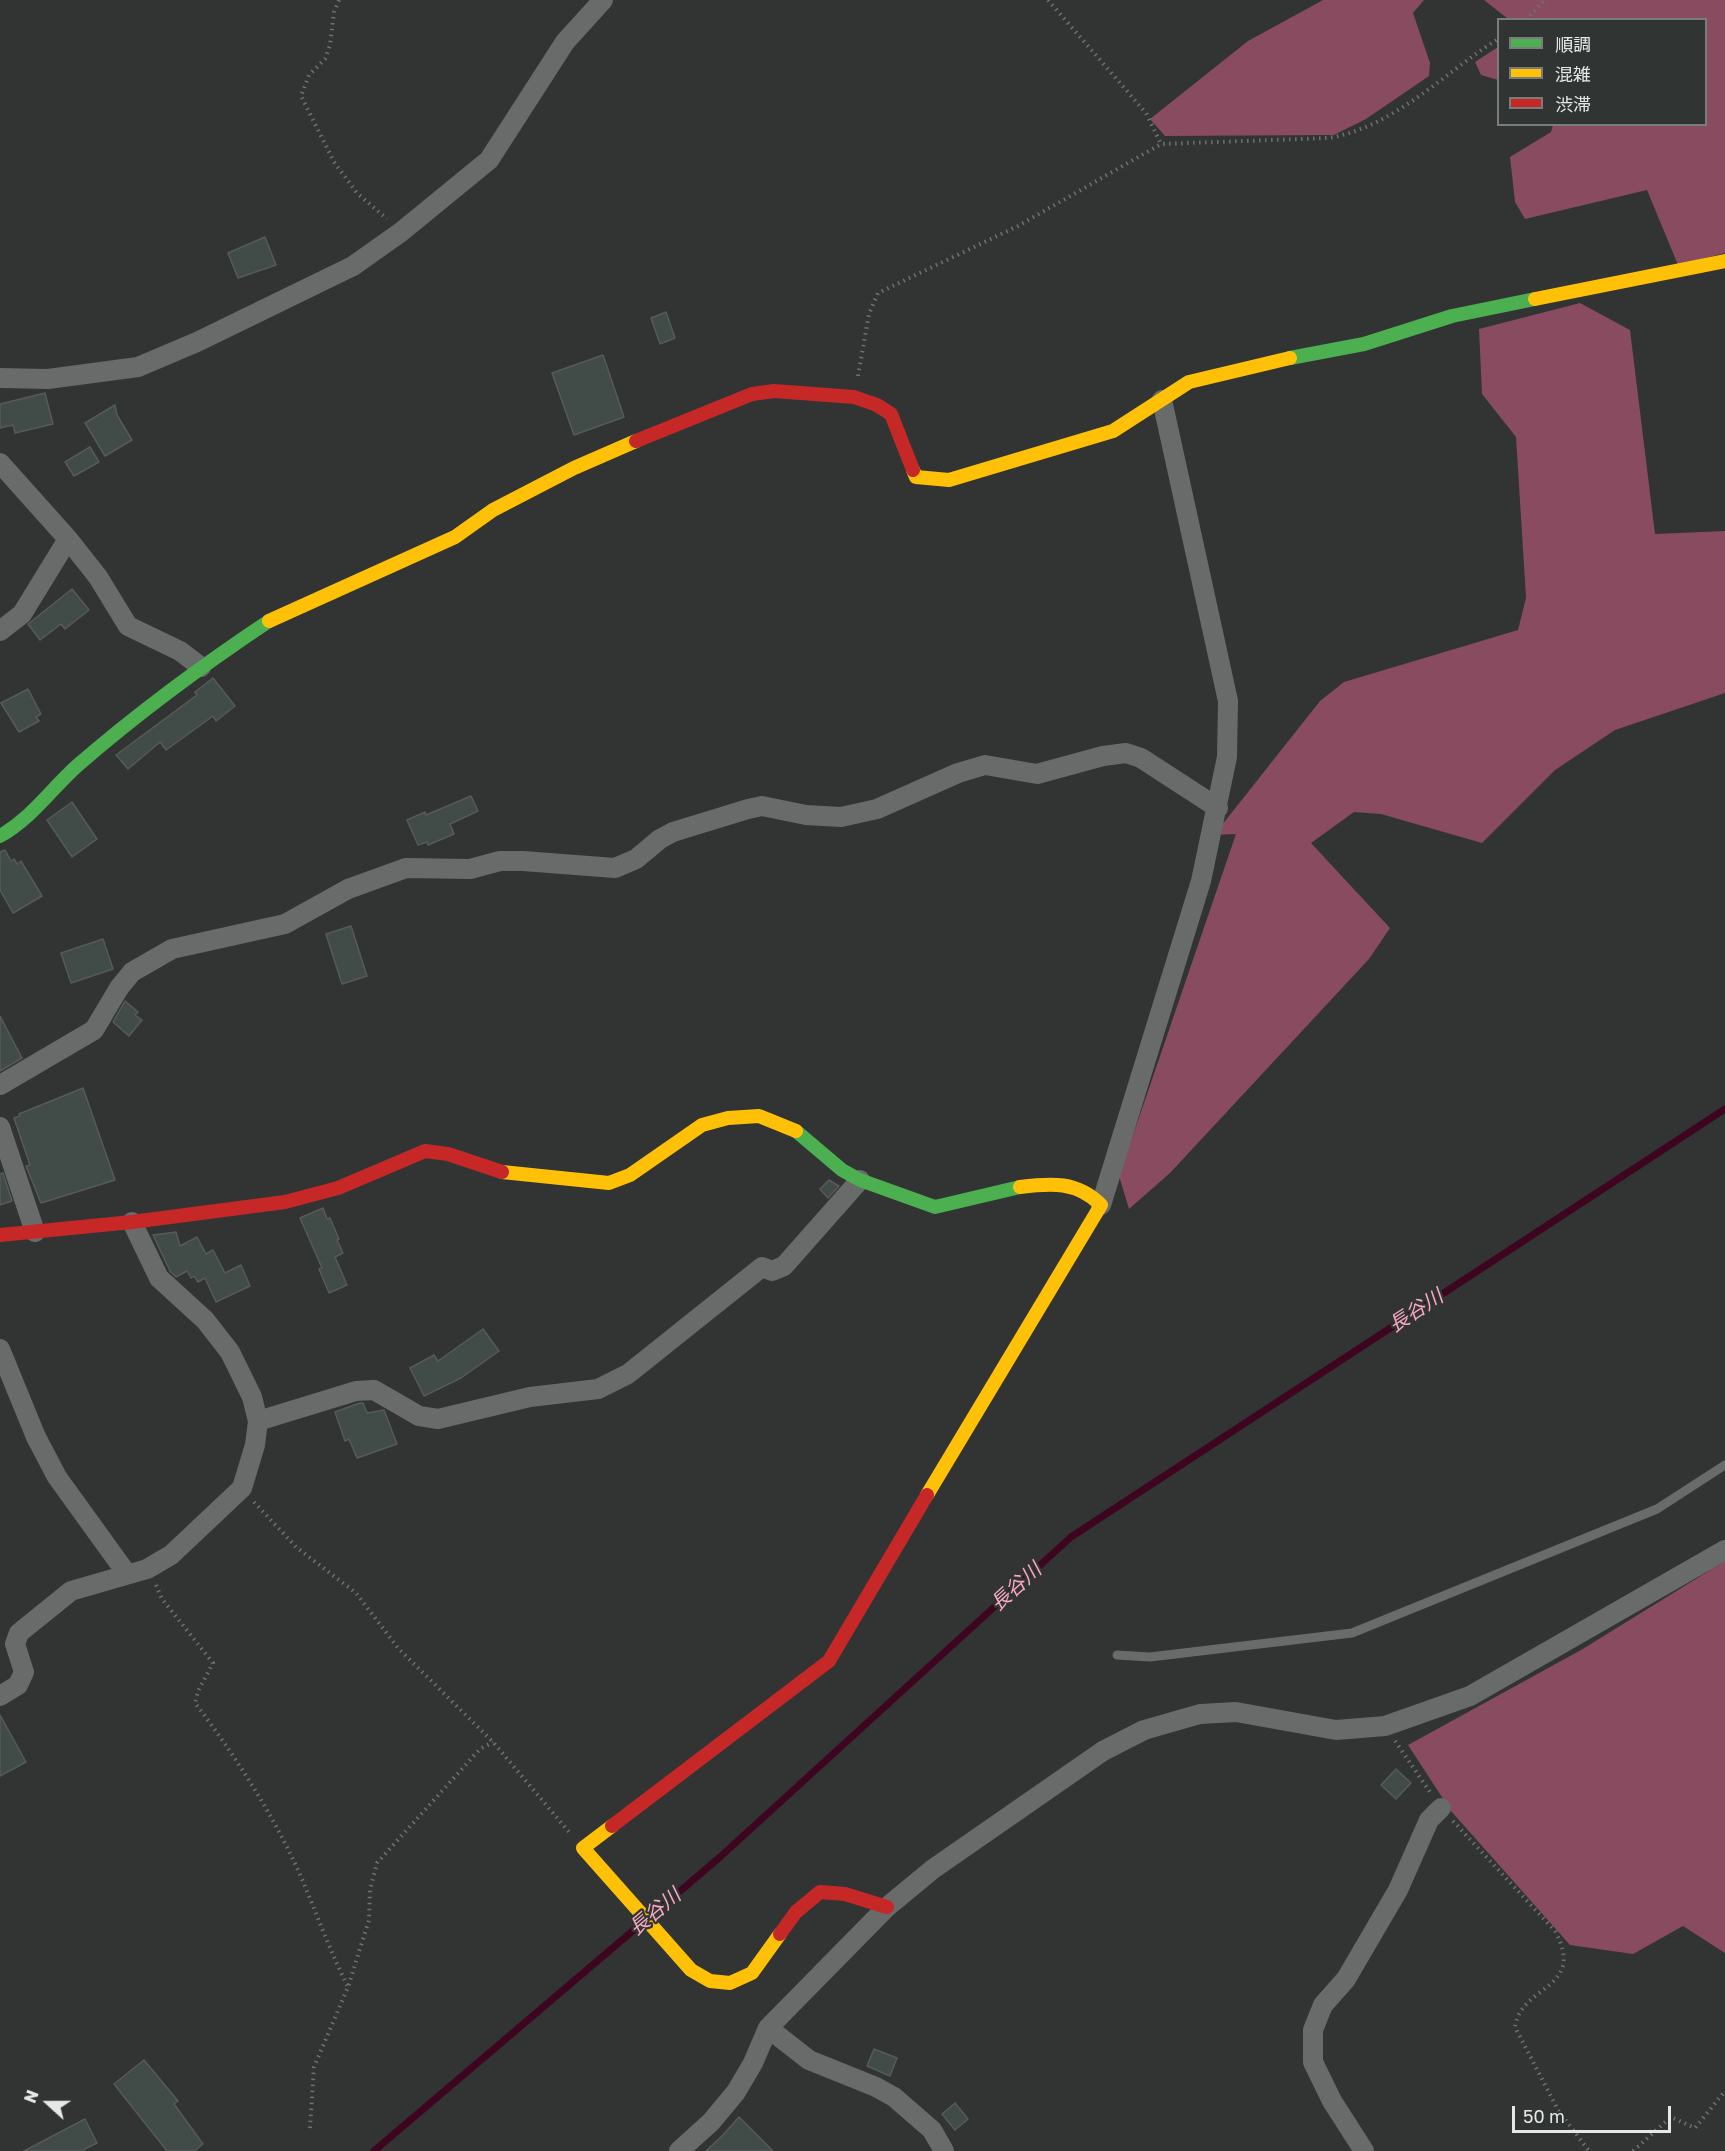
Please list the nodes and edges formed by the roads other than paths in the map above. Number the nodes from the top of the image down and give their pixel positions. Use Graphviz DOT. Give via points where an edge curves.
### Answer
graph roads {
  1 [pos="603,0"];
  2 [pos="1725,261"];
  3 [pos="0,378"];
  4 [pos="1162,400"];
  5 [pos="0,463"];
  6 [pos="68,539"];
  7 [pos="0,631"];
  8 [pos="201,667"];
  9 [pos="1218,808"];
  10 [pos="0,836"];
  11 [pos="0,1085"];
  12 [pos="0,1127"];
  13 [pos="860,1180"];
  14 [pos="1101,1205"];
  15 [pos="132,1222"];
  16 [pos="35,1232"];
  17 [pos="0,1234"];
  18 [pos="0,1349"];
  19 [pos="258,1421"];
  20 [pos="1725,1465"];
  21 [pos="1725,1550"];
  22 [pos="127,1574"];
  23 [pos="1117,1655"];
  24 [pos="0,1696"];
  25 [pos="1441,1808"];
  26 [pos="887,1907"];
  27 [pos="768,2028"];
  28 [pos="679,2151"];
  29 [pos="944,2151"];
  30 [pos="1364,2151"];
  1 -- 3 [label="street" via="565,42 489,160 353,266 138,367 48,379"];
  2 -- 4 [label="street" via="1452,316 1364,344 1256,364 1189,382"];
  4 -- 8 [label="street" via="1113,431 949,480 916,477 891,414 854,397 752,394 564,474 493,510 455,537 277,615"];
  4 -- 9 [label="street" via="1228,701 1227,756"];
  5 -- 6 [label="street"];
  6 -- 7 [label="street" via="22,614"];
  6 -- 8 [label="street" via="98,577 128,626 180,651"];
  8 -- 10 [label="street" via="77,765 21,824"];
  9 -- 11 [label="street" via="1142,758 1126,753 1037,774 986,765 958,772 877,809 841,816 806,815 762,806 673,832 636,859 615,868 500,861 470,869 406,868 348,889 285,924 172,949 156,957 132,972 94,1030"];
  9 -- 14 [label="street" via="1201,881"];
  12 -- 16 [label="street"];
  13 -- 14 [label="street" via="935,1208 1017,1186 1051,1183 1088,1192"];
  13 -- 15 [label="street" via="842,1170 800,1133 759,1116 702,1125 630,1175 609,1183 508,1174 448,1154 425,1151 338,1188 285,1202"];
  13 -- 19 [label="street" via="784,1266 772,1271 762,1267 628,1374 598,1389 530,1397 438,1419 419,1416 374,1390 356,1391"];
  14 -- 26 [label="street" via="829,1661 583,1848 691,1970 715,1983 734,1982 760,1967 789,1920 820,1892 845,1894"];
  15 -- 16 [label="street"];
  15 -- 19 [label="street" via="159,1278 205,1320 230,1352 252,1397"];
  16 -- 17 [label="street"];
  18 -- 22 [label="street" via="57,1477"];
  19 -- 22 [label="street" via="242,1488 171,1555 147,1569"];
  20 -- 23 [label="lane" via="1657,1509 1352,1633 1150,1657"];
  21 -- 26 [label="street" via="1470,1696 1385,1726 1336,1730 1236,1712 1200,1714 1144,1730 1102,1751 933,1869"];
  22 -- 24 [label="street" via="71,1591 20,1634 15,1644 24,1672 18,1685"];
  25 -- 30 [label="street" via="1429,1820 1398,1890 1346,1979 1323,2005 1313,2030 1312,2062"];
  26 -- 27 [label="street"];
  27 -- 28 [label="street" via="736,2092"];
  27 -- 29 [label="street" via="809,2060 894,2097 932,2130"];
}
